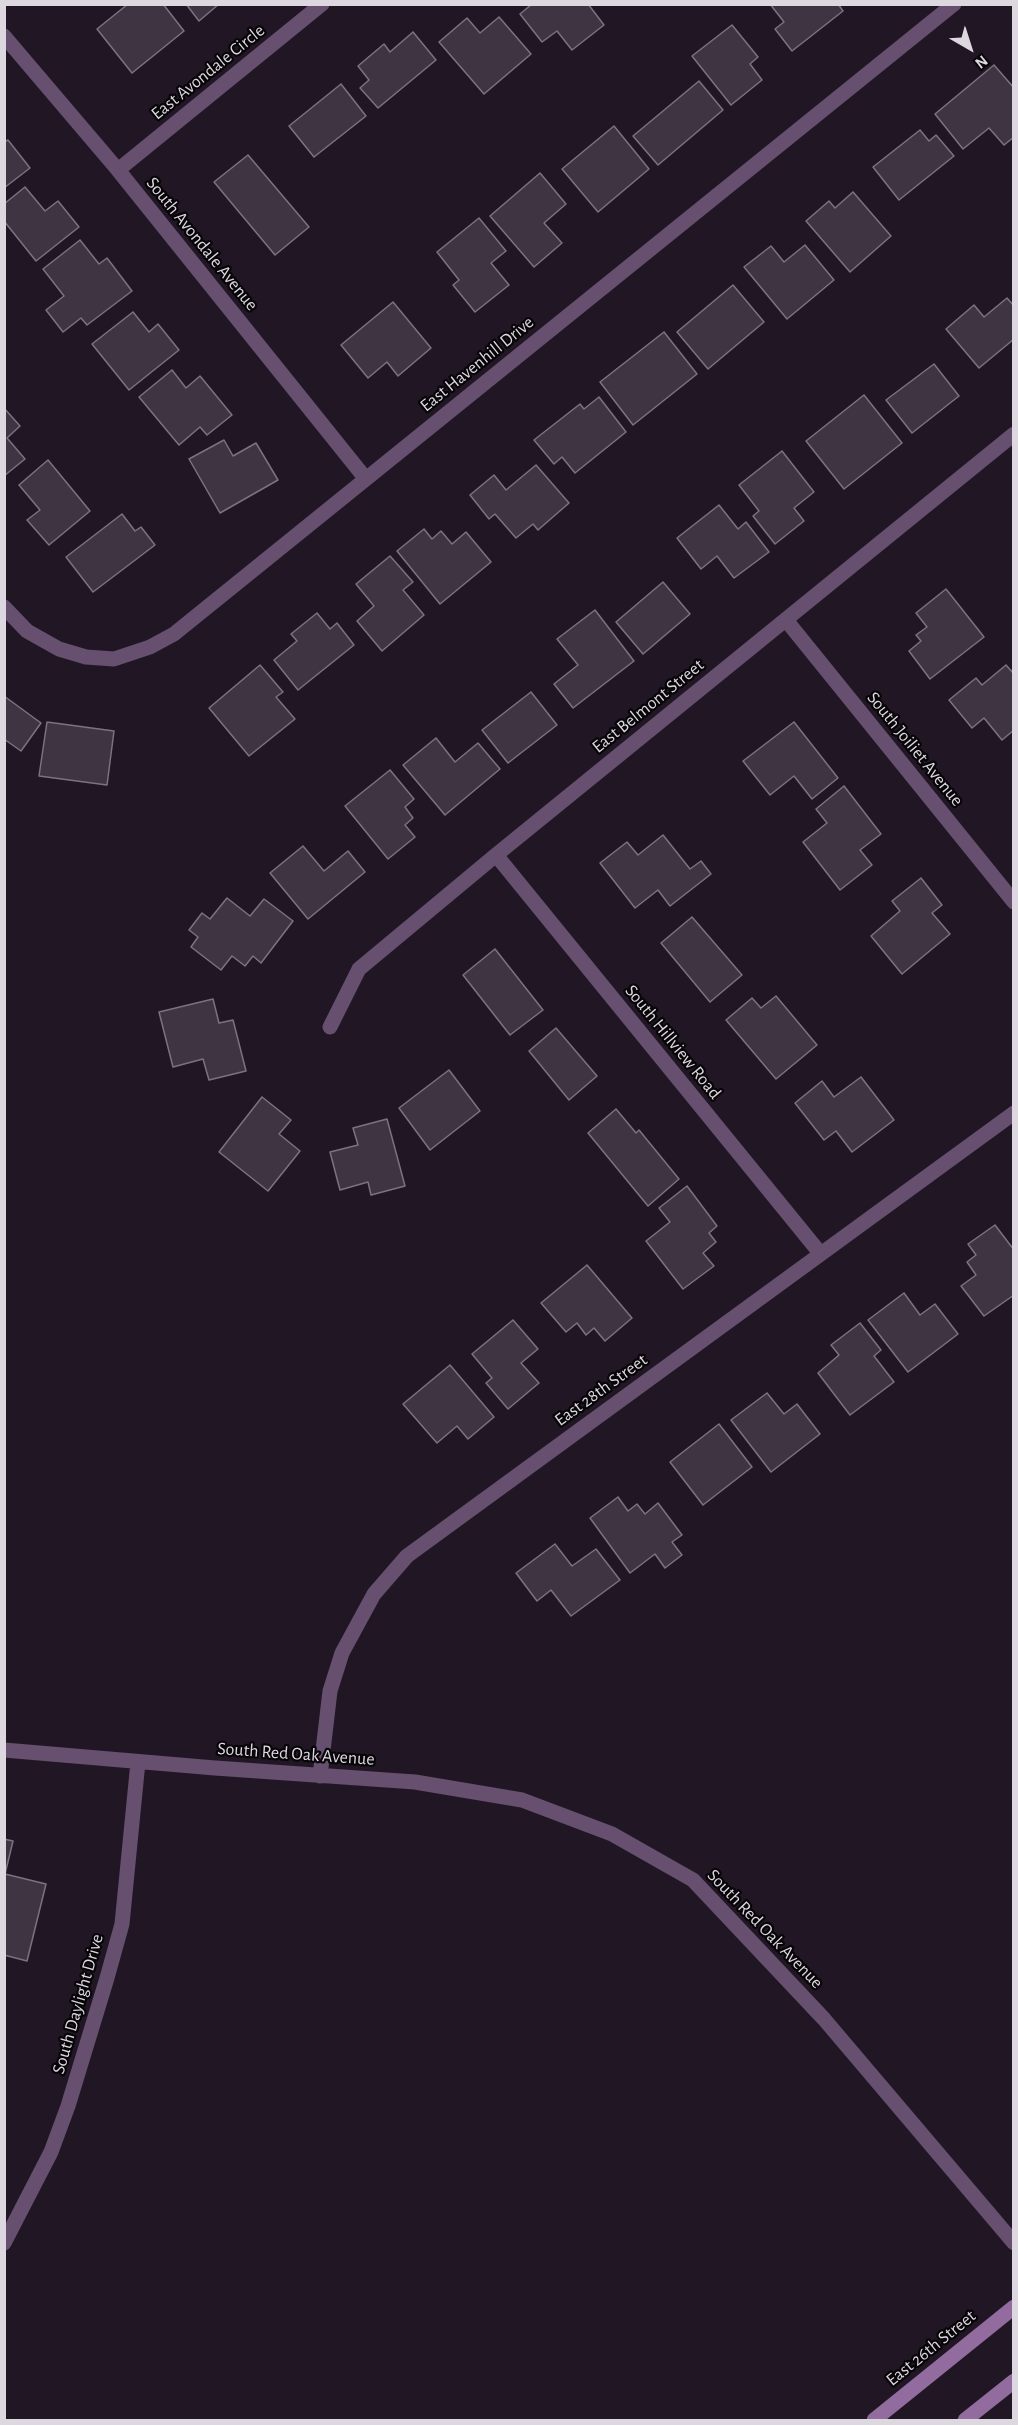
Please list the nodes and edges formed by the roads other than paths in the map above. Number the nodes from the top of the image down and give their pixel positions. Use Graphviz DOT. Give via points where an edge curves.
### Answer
graph roads {
  1 [pos="322,4"];
  2 [pos="954,4"];
  3 [pos="4,36"];
  4 [pos="118,170"];
  5 [pos="1014,434"];
  6 [pos="366,479"];
  7 [pos="4,607"];
  8 [pos="786,620"];
  9 [pos="496,855"];
  10 [pos="1014,902"];
  11 [pos="330,1027"];
  12 [pos="1014,1113"];
  13 [pos="820,1253"];
  14 [pos="4,1750"];
  15 [pos="138,1762"];
  16 [pos="320,1776"];
  17 [pos="4,2243"];
  18 [pos="1014,2243"];
  19 [pos="1014,2307"];
  20 [pos="1014,2381"];
  21 [pos="874,2421"];
  22 [pos="965,2421"];
  1 -- 4 [label="street, East Avondale Circle"];
  2 -- 6 [label="street, East Havenhill Drive"];
  3 -- 4 [label="street, South Avondale Avenue"];
  4 -- 6 [label="street, South Avondale Avenue"];
  5 -- 8 [label="street, East Belmont Street"];
  6 -- 7 [label="street, East Havenhill Drive" via="174,634 150,647 114,659 86,657 58,649 27,631"];
  8 -- 9 [label="street, East Belmont Street"];
  8 -- 10 [label="street, South Joiliet Avenue"];
  9 -- 11 [label="street, East Belmont Street" via="359,969"];
  9 -- 13 [label="street, South Hillview Road"];
  12 -- 13 [label="street, East 28th Street"];
  13 -- 16 [label="street, East 28th Street" via="407,1556 374,1594 342,1653 330,1691"];
  14 -- 15 [label="street, South Red Oak Avenue"];
  15 -- 16 [label="street, South Red Oak Avenue"];
  15 -- 17 [label="street, South Daylight Drive" via="122,1924 51,2152"];
  16 -- 18 [label="street, South Red Oak Avenue" via="416,1782 522,1800 612,1834 693,1880 824,2019"];
  19 -- 21 [label="main road, East 26th Street"];
  20 -- 22 [label="main road"];
}
